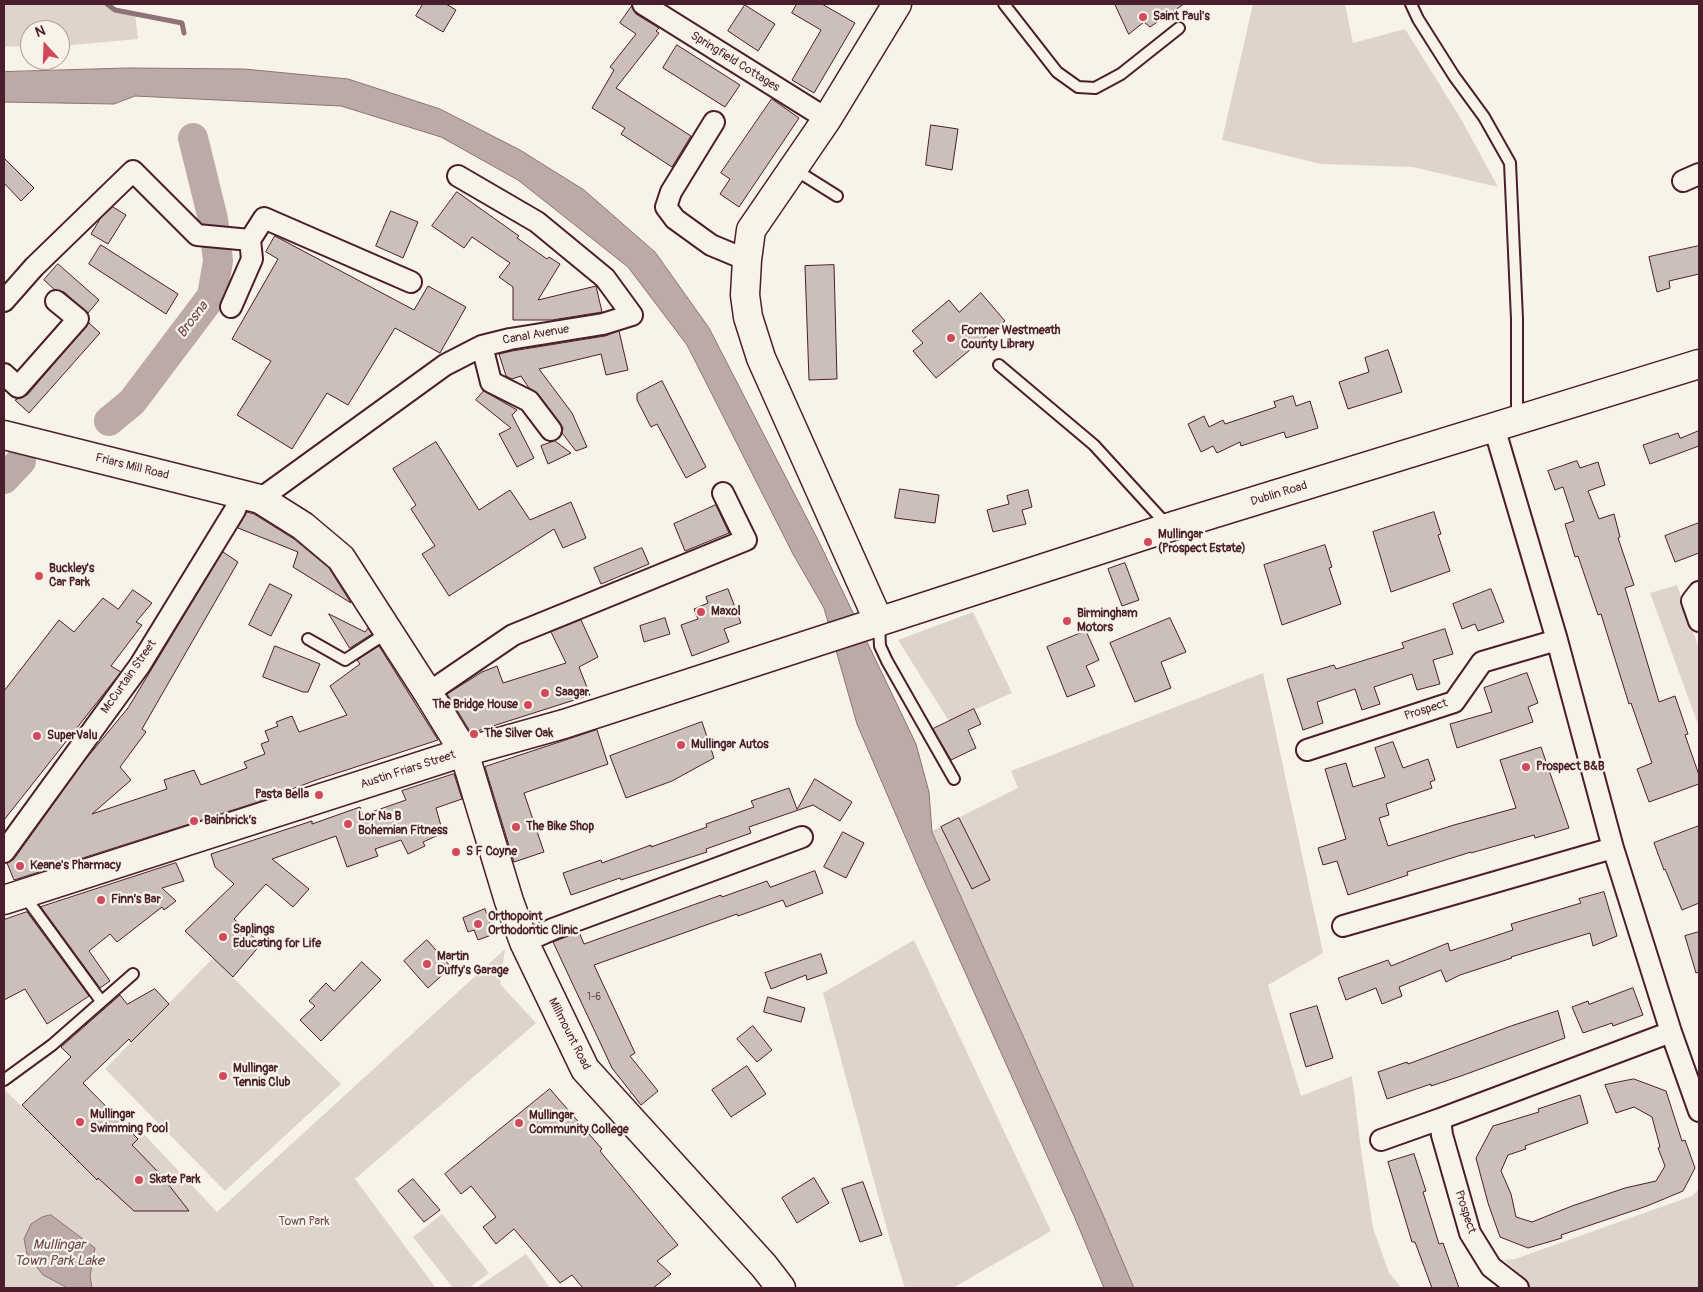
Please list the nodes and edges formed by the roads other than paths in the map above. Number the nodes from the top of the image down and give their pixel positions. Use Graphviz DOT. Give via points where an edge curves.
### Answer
graph roads {
  1 [pos="643,4"];
  2 [pos="897,4"];
  3 [pos="1004,4"];
  4 [pos="1411,4"];
  5 [pos="1179,28"];
  6 [pos="827,119"];
  7 [pos="714,122"];
  8 [pos="793,168"];
  9 [pos="458,176"];
  10 [pos="837,196"];
  11 [pos="250,240"];
  12 [pos="747,260"];
  13 [pos="411,282"];
  14 [pos="4,300"];
  15 [pos="56,301"];
  16 [pos="231,307"];
  17 [pos="482,346"];
  18 [pos="1699,364"];
  19 [pos="998,365"];
  20 [pos="4,374"];
  21 [pos="1506,424"];
  22 [pos="551,430"];
  23 [pos="4,435"];
  24 [pos="723,493"];
  25 [pos="251,496"];
  26 [pos="1170,528"];
  27 [pos="1699,592"];
  28 [pos="1699,621"];
  29 [pos="870,625"];
  30 [pos="389,632"];
  31 [pos="308,639"];
  32 [pos="1557,640"];
  33 [pos="428,693"];
  34 [pos="1307,750"];
  35 [pos="464,752"];
  36 [pos="954,779"];
  37 [pos="802,837"];
  38 [pos="1612,848"];
  39 [pos="4,852"];
  40 [pos="13,897"];
  41 [pos="1343,926"];
  42 [pos="524,942"];
  43 [pos="133,974"];
  44 [pos="101,1001"];
  45 [pos="1671,1032"];
  46 [pos="4,1080"];
  47 [pos="1699,1111"];
  48 [pos="1440,1119"];
  49 [pos="1381,1140"];
  50 [pos="782,1288"];
  51 [pos="1518,1288"];
  1 -- 6 [label="street, Springfield Cottages"];
  2 -- 6 [label="street"];
  3 -- 5 [label="lane" via="1057,72 1078,87 1096,88 1121,74"];
  4 -- 21 [label="lane" via="1510,162 1517,319"];
  6 -- 8 [label="street"];
  7 -- 12 [label="street" via="671,192 666,207 675,219 710,246"];
  8 -- 10 [label="lane"];
  8 -- 12 [label="street" via="751,230"];
  9 -- 17 [label="street, Canal Avenue" via="544,228 605,278 632,315 603,324 510,338"];
  11 -- 13 [label="street" via="264,218"];
  11 -- 14 [label="street" via="197,235 133,171"];
  11 -- 16 [label="street" via="252,258"];
  12 -- 29 [label="street" via="744,295 761,358"];
  15 -- 20 [label="street" via="78,319 18,387"];
  17 -- 22 [label="street" via="491,382 529,401"];
  17 -- 25 [label="street, Canal Avenue" via="445,365"];
  18 -- 21 [label="street, Dublin Road"];
  19 -- 26 [label="lane" via="1094,445"];
  21 -- 26 [label="street, Dublin Road"];
  21 -- 32 [label="street"];
  23 -- 25 [label="street, Friars Mill Road"];
  24 -- 33 [label="street" via="746,540 513,634"];
  25 -- 30 [label="street" via="303,526 340,558"];
  25 -- 39 [label="street, McCurtain Street" via="235,510 140,665"];
  26 -- 29 [label="street, Dublin Road"];
  27 -- 28 [label="street" via="1692,601"];
  29 -- 35 [label="street, Austin Friars Street" via="564,724"];
  29 -- 36 [label="lane"];
  30 -- 31 [label="lane" via="344,660"];
  30 -- 33 [label="street"];
  32 -- 34 [label="street, Prospect" via="1482,662 1454,702"];
  32 -- 38 [label="street"];
  33 -- 35 [label="street"];
  35 -- 40 [label="street, Austin Friars Street"];
  35 -- 42 [label="street, Millmount Road"];
  37 -- 42 [label="street"];
  38 -- 41 [label="street"];
  38 -- 45 [label="street"];
  40 -- 44 [label="lane"];
  42 -- 50 [label="street, Millmount Road" via="585,1069"];
  43 -- 44 [label="lane"];
  44 -- 46 [label="lane" via="52,1046"];
  45 -- 47 [label="street"];
  45 -- 48 [label="street"];
  48 -- 49 [label="street"];
  48 -- 51 [label="street, Prospect" via="1470,1233 1492,1267"];
}
